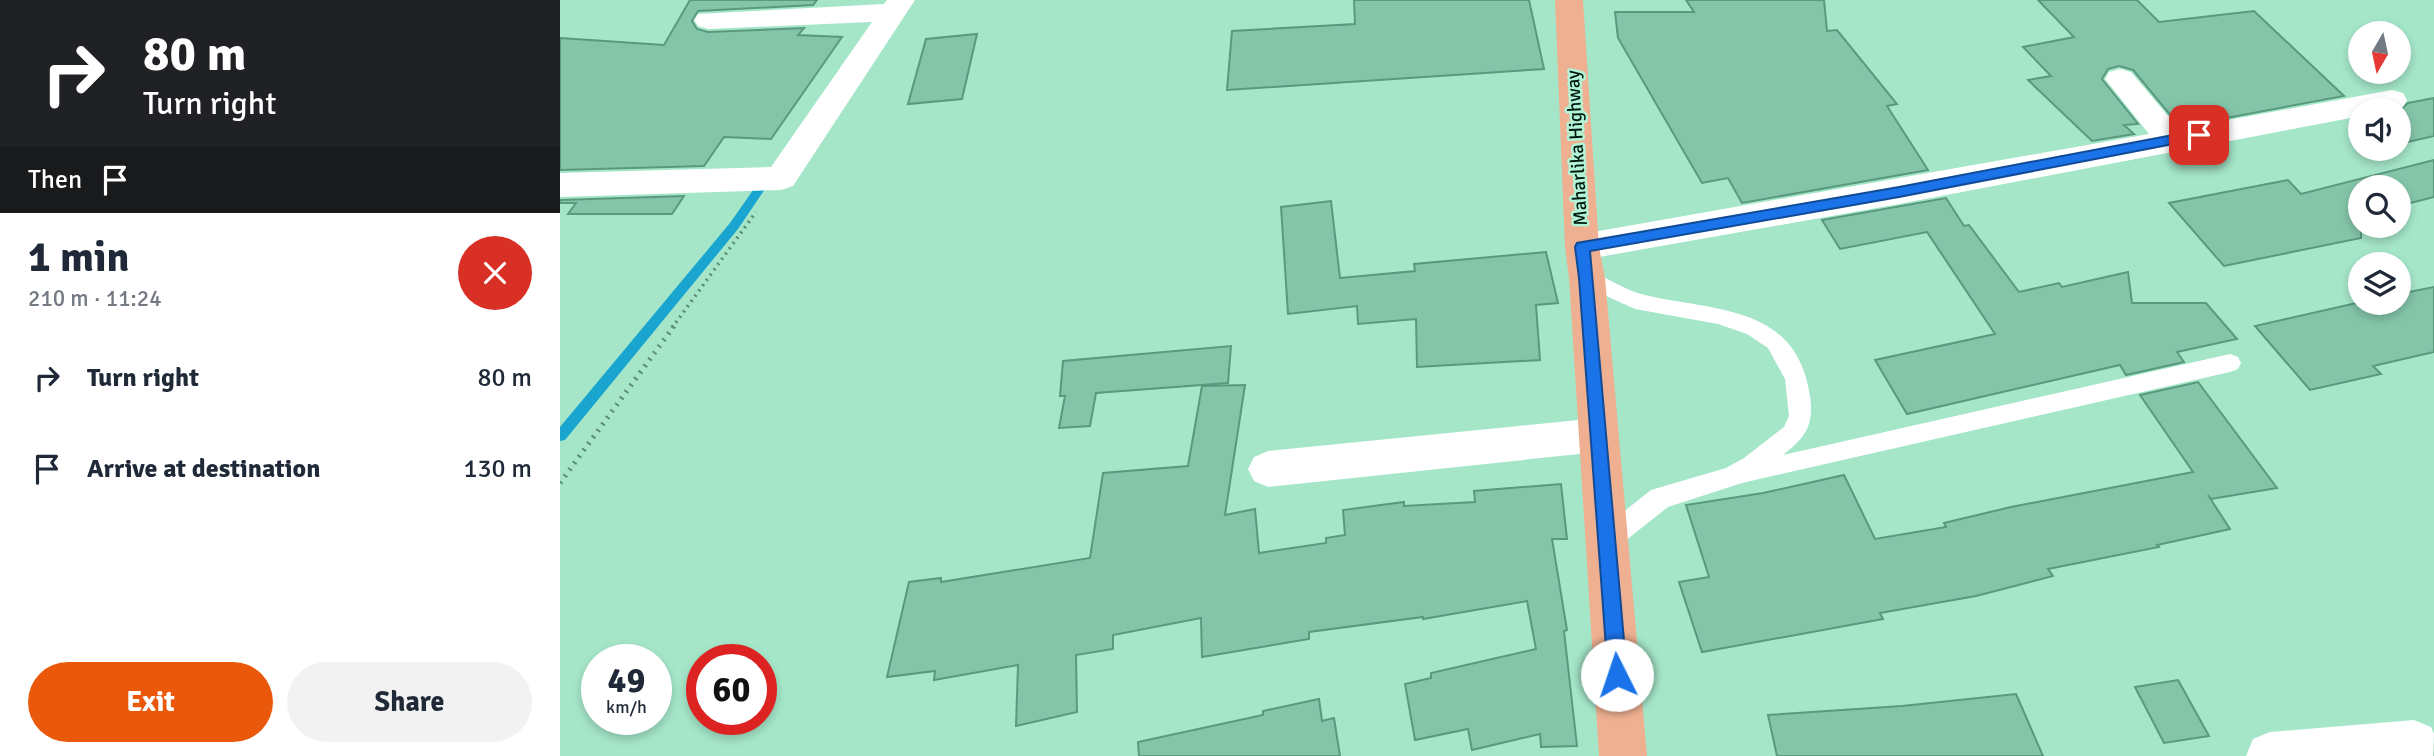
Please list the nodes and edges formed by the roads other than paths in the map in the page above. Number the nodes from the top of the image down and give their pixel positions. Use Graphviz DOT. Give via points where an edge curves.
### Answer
graph roads {
  1 [pos="1569,0"];
  2 [pos="898,6"];
  3 [pos="708,20"];
  4 [pos="2120,79"];
  5 [pos="2348,108"];
  6 [pos="2171,139"];
  7 [pos="560,185"];
  8 [pos="1584,263"];
  9 [pos="2230,363"];
  10 [pos="1598,435"];
  11 [pos="1268,469"];
  12 [pos="1732,477"];
  13 [pos="1607,540"];
  14 [pos="2414,744"];
  15 [pos="1623,756"];
  16 [pos="2270,756"];
  1 -- 8 [label="main road, Maharlika Highway"];
  2 -- 3 [label="street"];
  2 -- 7 [label="street" via="781,178"];
  4 -- 6 [label="street"];
  5 -- 6 [label="street"];
  6 -- 8 [label="street" via="1899,192"];
  8 -- 10 [label="main road, Maharlika Highway"];
  8 -- 12 [label="lane" via="1634,301 1719,316 1755,328 1776,342 1796,379 1801,416 1792,434"];
  9 -- 12 [label="lane"];
  10 -- 11 [label="street"];
  10 -- 13 [label="main road, Maharlika Highway"];
  12 -- 13 [label="lane" via="1660,498"];
  13 -- 15 [label="main road, Maharlika Highway"];
  14 -- 16 [label="street"];
}
